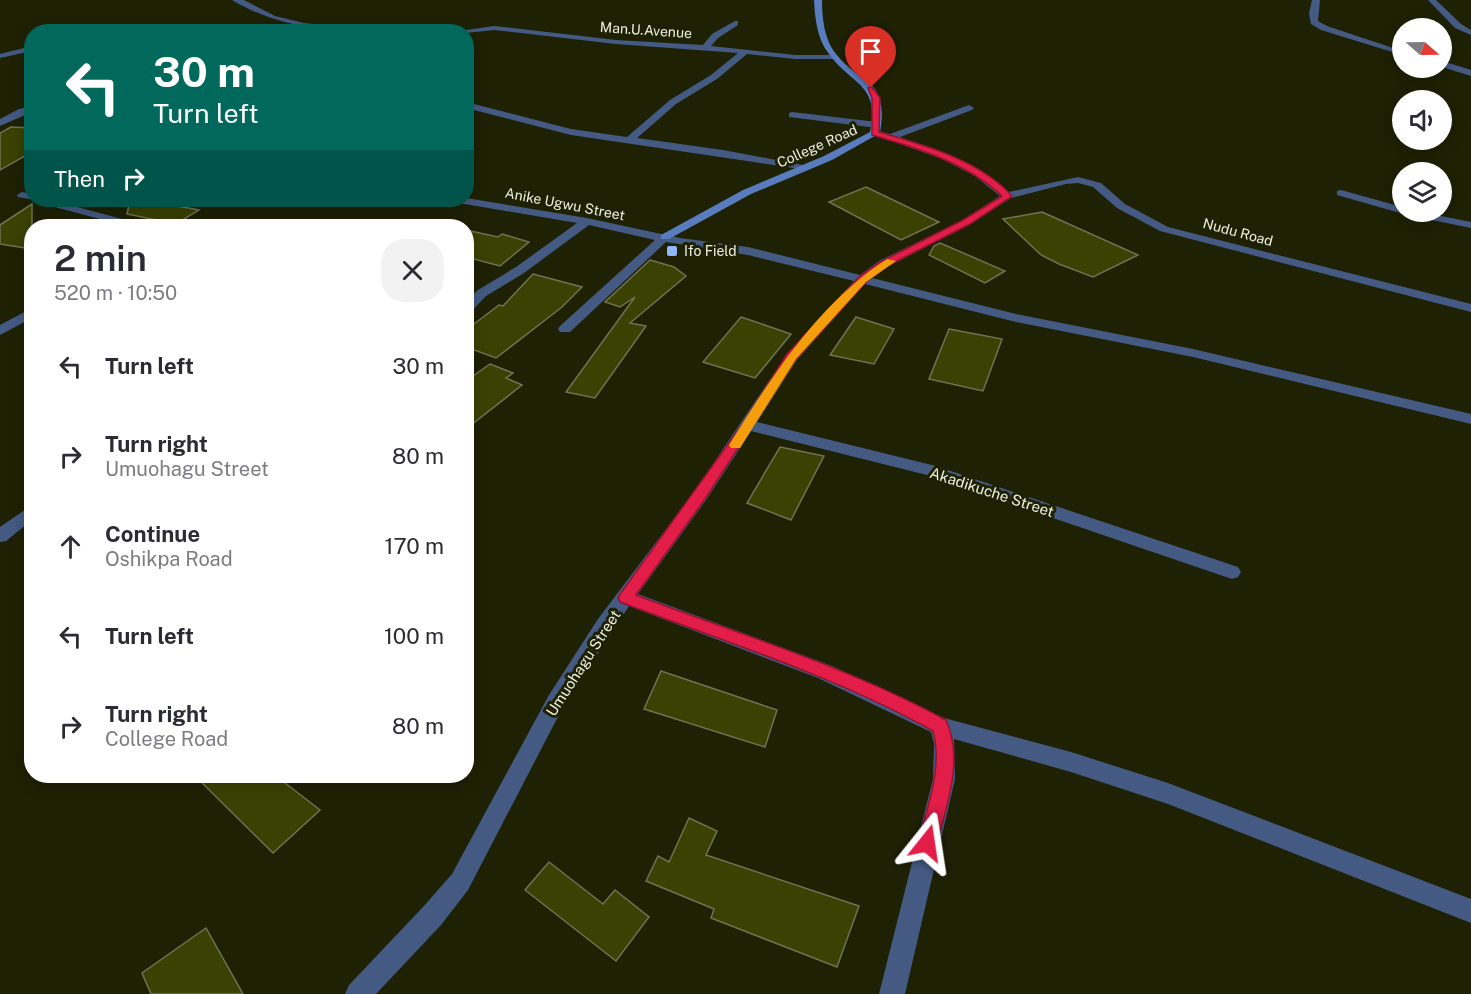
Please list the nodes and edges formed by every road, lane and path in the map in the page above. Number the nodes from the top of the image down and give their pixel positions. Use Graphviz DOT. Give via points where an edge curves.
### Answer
graph roads {
  1 [pos="241,0"];
  2 [pos="818,0"];
  3 [pos="1316,0"];
  4 [pos="1432,0"];
  5 [pos="735,23"];
  6 [pos="312,24"];
  7 [pos="474,30"];
  8 [pos="1470,33"];
  9 [pos="705,48"];
  10 [pos="24,50"];
  11 [pos="1392,50"];
  12 [pos="745,52"];
  13 [pos="0,56"];
  14 [pos="835,57"];
  15 [pos="1452,67"];
  16 [pos="1471,73"];
  17 [pos="474,107"];
  18 [pos="969,108"];
  19 [pos="24,112"];
  20 [pos="792,116"];
  21 [pos="0,123"];
  22 [pos="876,129"];
  23 [pos="891,137"];
  24 [pos="629,140"];
  25 [pos="803,168"];
  26 [pos="1341,193"];
  27 [pos="1007,196"];
  28 [pos="474,202"];
  29 [pos="66,207"];
  30 [pos="1392,207"];
  31 [pos="111,219"];
  32 [pos="587,221"];
  33 [pos="1452,221"];
  34 [pos="1471,225"];
  35 [pos="665,237"];
  36 [pos="863,279"];
  37 [pos="474,293"];
  38 [pos="482,293"];
  39 [pos="474,301"];
  40 [pos="1471,308"];
  41 [pos="24,317"];
  42 [pos="565,329"];
  43 [pos="0,331"];
  44 [pos="1471,419"];
  45 [pos="749,425"];
  46 [pos="24,517"];
  47 [pos="0,536"];
  48 [pos="1232,572"];
  49 [pos="626,597"];
  50 [pos="940,726"];
  51 [pos="1471,911"];
  52 [pos="358,994"];
  53 [pos="892,994"];
  1 -- 6 [label="street" via="276,19"];
  2 -- 14 [label="main road, College Road" via="826,41"];
  3 -- 11 [label="street" via="1314,22"];
  4 -- 8 [label="street"];
  5 -- 9 [label="street"];
  7 -- 9 [label="street, Man.U.Avenue" via="494,28"];
  9 -- 12 [label="street, Man.U.Avenue"];
  10 -- 13 [label="street"];
  12 -- 14 [label="street, Man.U.Avenue"];
  12 -- 24 [label="street" via="673,102"];
  14 -- 22 [label="main road, College Road" via="871,88 876,98"];
  15 -- 16 [label="street"];
  17 -- 24 [label="street" via="571,132"];
  18 -- 23 [label="street"];
  19 -- 21 [label="street"];
  20 -- 22 [label="street"];
  22 -- 23 [label="street"];
  22 -- 25 [label="main road, College Road" via="864,141"];
  23 -- 27 [label="street" via="968,167"];
  24 -- 25 [label="street"];
  25 -- 35 [label="main road, College Road" via="747,192"];
  26 -- 30 [label="street"];
  27 -- 36 [label="street, Nudu Road" via="967,222 883,264"];
  27 -- 40 [label="street, Nudu Road" via="1078,180 1097,185 1121,206 1164,229"];
  28 -- 32 [label="street, Anike Ugwu Street"];
  29 -- 31 [label="street"];
  32 -- 35 [label="street, Anike Ugwu Street"];
  32 -- 38 [label="street"];
  33 -- 34 [label="street"];
  35 -- 36 [label="street, Anike Ugwu Street" via="748,251"];
  35 -- 42 [label="street"];
  36 -- 44 [label="street, Anike Ugwu Street" via="1016,318 1193,353"];
  36 -- 45 [label="street, Umuohagu Street" via="792,357"];
  37 -- 38 [label="street"];
  38 -- 39 [label="street"];
  41 -- 43 [label="street"];
  45 -- 48 [label="street, Akadikuche Street" via="930,470"];
  45 -- 49 [label="street, Umuohagu Street"];
  46 -- 47 [label="street"];
  49 -- 50 [label="street" via="842,680"];
  49 -- 52 [label="street, Umuohagu Street" via="556,700 460,882"];
  50 -- 51 [label="street" via="1029,749 1201,805"];
  50 -- 53 [label="street" via="945,744 944,779"];
}
